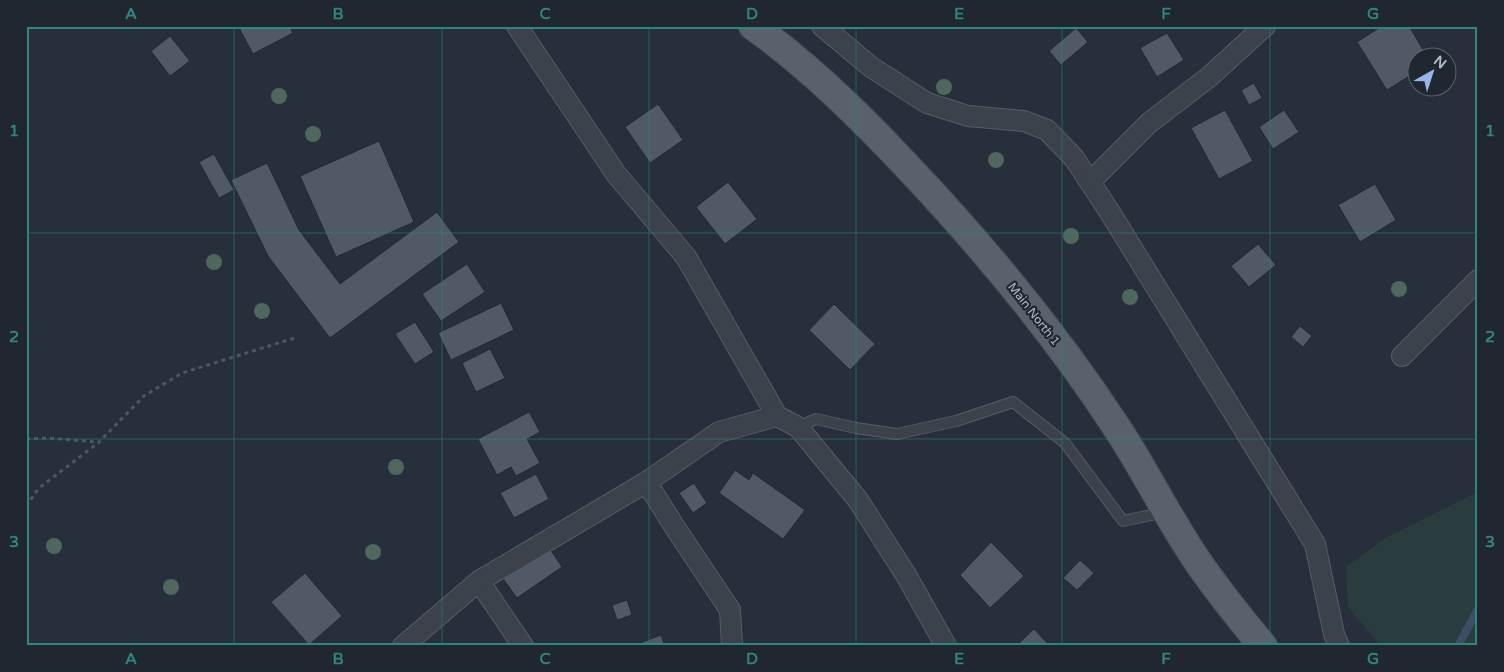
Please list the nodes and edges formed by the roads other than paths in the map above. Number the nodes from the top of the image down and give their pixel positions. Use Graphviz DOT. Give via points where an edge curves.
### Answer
graph roads {
  1 [pos="517,26"];
  2 [pos="753,26"];
  3 [pos="822,26"];
  4 [pos="1265,26"];
  5 [pos="1090,182"];
  6 [pos="1478,280"];
  7 [pos="1402,356"];
  8 [pos="777,416"];
  9 [pos="798,427"];
  10 [pos="644,482"];
  11 [pos="1167,512"];
  12 [pos="479,581"];
  13 [pos="403,646"];
  14 [pos="523,646"];
  15 [pos="732,646"];
  16 [pos="946,646"];
  17 [pos="1263,646"];
  18 [pos="1339,646"];
  1 -- 8 [label="street" via="616,174 686,258"];
  2 -- 11 [label="main road, Main North 1" via="782,46 860,117 941,202 1012,284 1118,430"];
  3 -- 5 [label="street" via="871,67 927,102 968,116 1024,121 1046,130 1074,158"];
  4 -- 5 [label="street" via="1209,77 1149,123"];
  5 -- 18 [label="street" via="1315,544"];
  6 -- 7 [label="street"];
  8 -- 9 [label="street"];
  8 -- 10 [label="street" via="719,432"];
  9 -- 11 [label="lane" via="816,419 897,434 956,421 1013,402 1065,442 1123,521"];
  9 -- 16 [label="street" via="858,500"];
  10 -- 12 [label="street"];
  10 -- 15 [label="street" via="730,610"];
  11 -- 17 [label="main road, Main North 1" via="1205,572"];
  12 -- 13 [label="street"];
  12 -- 14 [label="street"];
}
